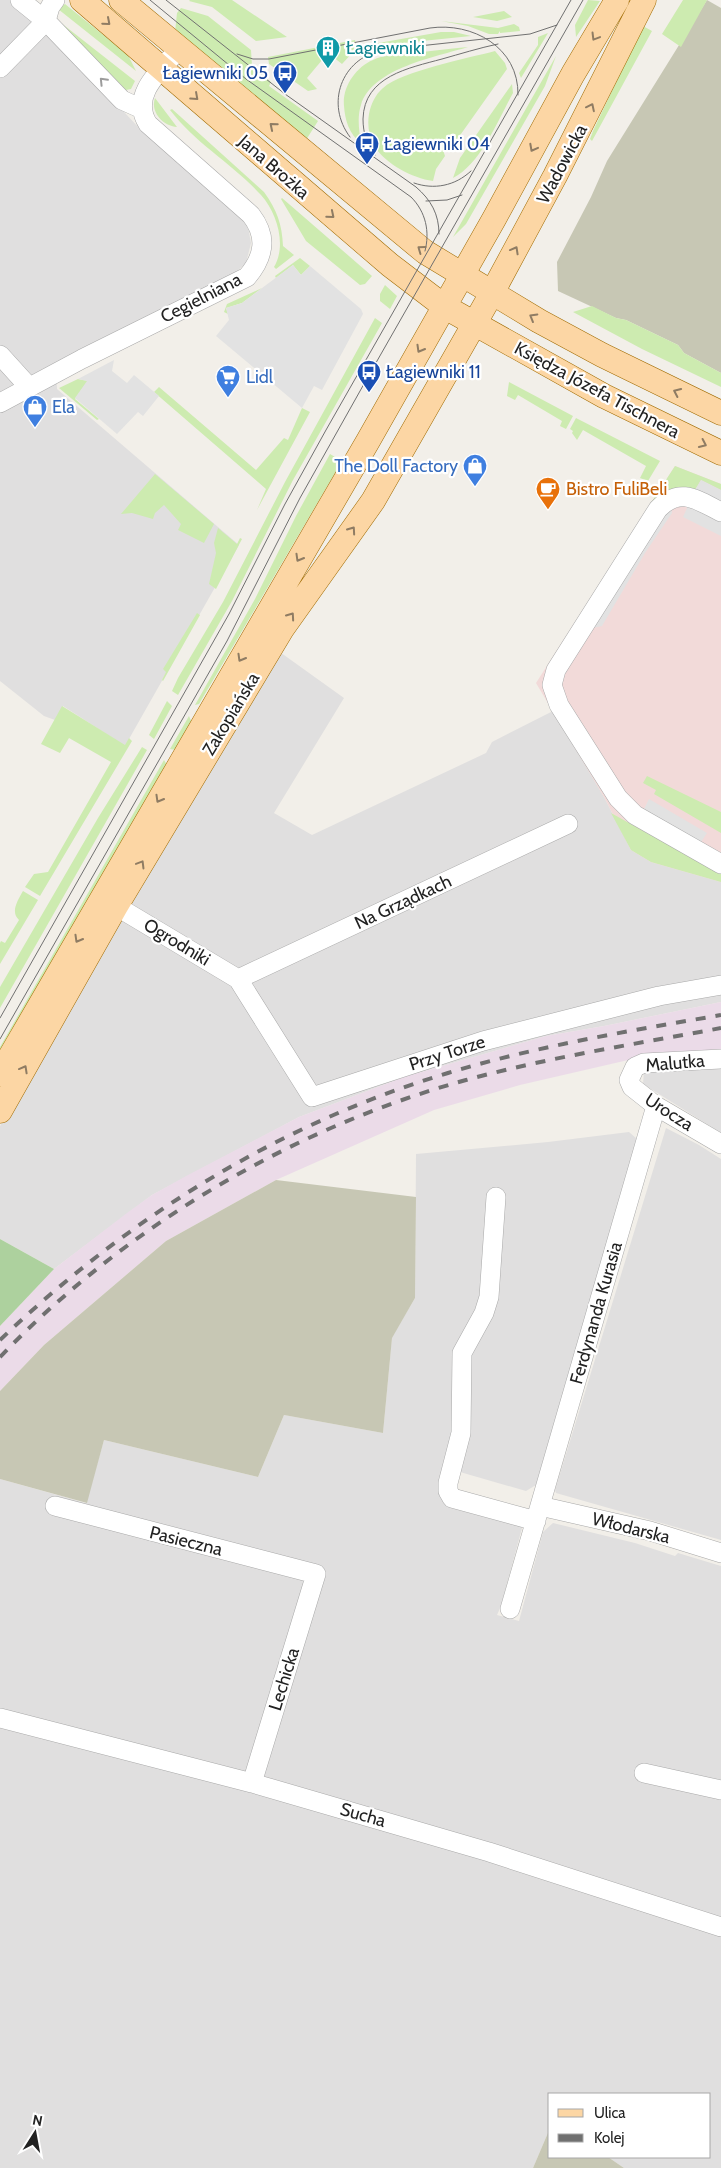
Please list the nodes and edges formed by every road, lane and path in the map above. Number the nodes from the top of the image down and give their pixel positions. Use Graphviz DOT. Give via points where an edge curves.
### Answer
graph roads {
  1 [pos="20,0"];
  2 [pos="55,0"];
  3 [pos="82,0"];
  4 [pos="121,0"];
  5 [pos="617,0"];
  6 [pos="644,0"];
  7 [pos="46,21"];
  8 [pos="180,48"];
  9 [pos="0,68"];
  10 [pos="162,68"];
  11 [pos="142,109"];
  12 [pos="462,276"];
  13 [pos="492,293"];
  14 [pos="444,307"];
  15 [pos="473,324"];
  16 [pos="0,354"];
  17 [pos="29,387"];
  18 [pos="0,403"];
  19 [pos="721,412"];
  20 [pos="721,453"];
  21 [pos="721,512"];
  22 [pos="568,824"];
  23 [pos="721,864"];
  24 [pos="116,906"];
  25 [pos="238,979"];
  26 [pos="721,985"];
  27 [pos="721,1059"];
  28 [pos="632,1071"];
  29 [pos="0,1074"];
  30 [pos="656,1106"];
  31 [pos="0,1111"];
  32 [pos="721,1144"];
  33 [pos="496,1198"];
  34 [pos="55,1506"];
  35 [pos="538,1514"];
  36 [pos="721,1553"];
  37 [pos="316,1574"];
  38 [pos="510,1610"];
  39 [pos="0,1718"];
  40 [pos="644,1773"];
  41 [pos="252,1783"];
  42 [pos="721,1790"];
  43 [pos="721,1927"];
  1 -- 7 [label="street"];
  2 -- 7 [label="street"];
  3 -- 10 [label="main road, Jana Brożka, one-way"];
  4 -- 8 [label="main road, Jana Brożka"];
  5 -- 12 [label="main road, Wadowicka, one-way"];
  13 -- 6 [label="main road, Wadowicka, one-way" via="576,138"];
  7 -- 9 [label="street"];
  11 -- 7 [label="street, one-way" via="122,100"];
  8 -- 10 [label="street"];
  12 -- 8 [label="main road, Jana Brożka, one-way" via="408,239"];
  10 -- 11 [label="street" via="144,91"];
  10 -- 14 [label="main road, Jana Brożka, one-way" via="384,260"];
  11 -- 17 [label="street, Cegielniana" via="148,124 251,215 259,225 261,254 246,277"];
  12 -- 13 [label="main road, Jana Brożka"];
  12 -- 14 [label="main road, Wadowicka"];
  13 -- 15 [label="main road, Wadowicka"];
  19 -- 13 [label="main road, Księdza Józefa Tischnera, one-way" via="602,355"];
  14 -- 15 [label="main road, Jana Brożka"];
  14 -- 29 [label="main road, Zakopiańska, one-way"];
  15 -- 20 [label="main road, Księdza Józefa Tischnera, one-way" via="635,412"];
  24 -- 15 [label="main road, Zakopiańska, one-way" via="282,629 372,501"];
  16 -- 17 [label="street"];
  17 -- 18 [label="street, Cegielniana"];
  21 -- 23 [label="street" via="686,497 675,497 662,504 556,670 552,685 559,705 618,798 635,815"];
  22 -- 25 [label="street, Na Grządkach"];
  24 -- 25 [label="street, Ogrodniki"];
  31 -- 24 [label="main road, Zakopiańska, one-way"];
  25 -- 26 [label="street, Przy Torze" via="312,1097 484,1041 659,996"];
  27 -- 28 [label="street, Malutka" via="644,1063"];
  28 -- 30 [label="street, Urocza" via="632,1087"];
  30 -- 32 [label="street, Urocza"];
  30 -- 35 [label="street, Ferdynanda Kurasia"];
  33 -- 35 [label="street" via="489,1298 462,1352 461,1433 448,1491 452,1498"];
  34 -- 37 [label="street, Pasieczna"];
  35 -- 36 [label="street, Włodarska" via="650,1531"];
  35 -- 38 [label="street, Ferdynanda Kurasia"];
  37 -- 41 [label="street, Lechicka"];
  39 -- 41 [label="street, Sucha"];
  40 -- 42 [label="street"];
  41 -- 43 [label="street, Sucha" via="489,1852"];
}
